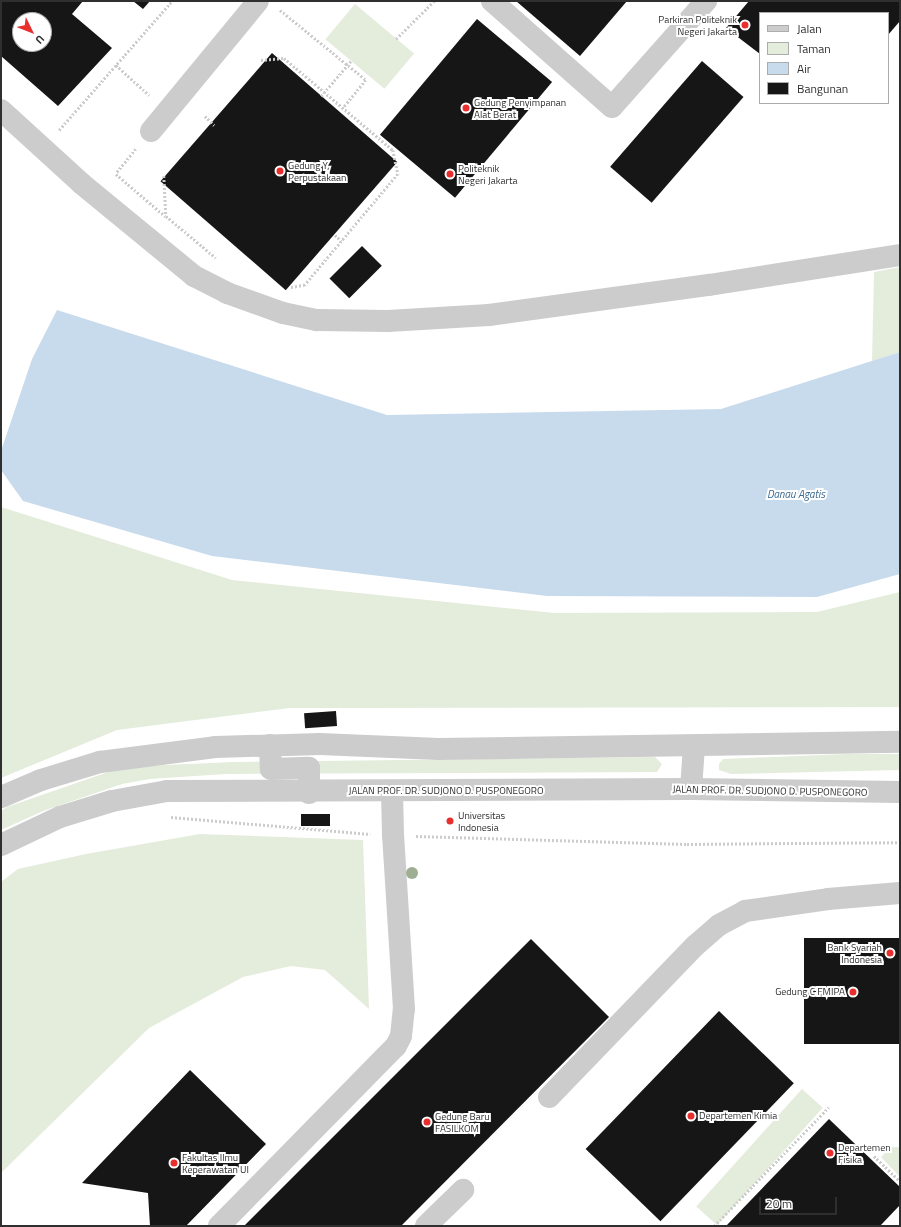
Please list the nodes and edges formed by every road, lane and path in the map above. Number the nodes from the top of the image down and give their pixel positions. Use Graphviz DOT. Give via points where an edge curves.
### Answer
graph roads {
  1 [pos="172,1"];
  2 [pos="258,1"];
  3 [pos="434,1"];
  4 [pos="492,1"];
  5 [pos="706,1"];
  6 [pos="277,14"];
  7 [pos="396,39"];
  8 [pos="261,60"];
  9 [pos="350,62"];
  10 [pos="116,65"];
  11 [pos="321,96"];
  12 [pos="344,107"];
  13 [pos="1,110"];
  14 [pos="167,111"];
  15 [pos="204,116"];
  16 [pos="214,125"];
  17 [pos="52,127"];
  18 [pos="151,131"];
  19 [pos="128,159"];
  20 [pos="164,176"];
  21 [pos="166,216"];
  22 [pos="335,235"];
  23 [pos="342,241"];
  24 [pos="900,255"];
  25 [pos="219,260"];
  26 [pos="282,290"];
  27 [pos="900,742"];
  28 [pos="270,745"];
  29 [pos="694,746"];
  30 [pos="691,789"];
  31 [pos="392,791"];
  32 [pos="900,792"];
  33 [pos="310,793"];
  34 [pos="1,797"];
  35 [pos="166,816"];
  36 [pos="393,835"];
  37 [pos="900,842"];
  38 [pos="1,845"];
  39 [pos="900,893"];
  40 [pos="549,1097"];
  41 [pos="829,1107"];
  42 [pos="874,1156"];
  43 [pos="900,1181"];
  44 [pos="463,1190"];
  45 [pos="219,1226"];
  46 [pos="426,1226"];
  47 [pos="714,1226"];
  1 -- 10 [label="path"];
  2 -- 14 [label="street"];
  3 -- 7 [label="path"];
  4 -- 5 [label="street" via="612,107"];
  6 -- 9 [label="path" via="281,9"];
  8 -- 12 [label="path" via="284,58"];
  9 -- 11 [label="path, bridge"];
  9 -- 12 [label="path" via="366,80"];
  10 -- 14 [label="path"];
  10 -- 17 [label="path" via="58,132"];
  12 -- 23 [label="path" via="392,150 398,174"];
  13 -- 24 [label="street" via="82,184 194,276 227,293 283,313 317,320 388,321 489,315 709,285"];
  14 -- 18 [label="street"];
  15 -- 16 [label="path"];
  19 -- 21 [label="path" via="116,174"];
  20 -- 21 [label="path"];
  21 -- 25 [label="path"];
  22 -- 23 [label="path"];
  23 -- 26 [label="path" via="305,285"];
  27 -- 29 [label="street"];
  28 -- 29 [label="street" via="439,748"];
  28 -- 33 [label="street" via="271,769 309,768"];
  28 -- 34 [label="street" via="187,750 100,762 41,780"];
  29 -- 30 [label="street"];
  30 -- 31 [label="street, JALAN PROF. DR. SUDJONO D. PUSPONEGORO"];
  30 -- 32 [label="street, JALAN PROF. DR. SUDJONO D. PUSPONEGORO"];
  31 -- 33 [label="street, JALAN PROF. DR. SUDJONO D. PUSPONEGORO"];
  31 -- 36 [label="street"];
  33 -- 38 [label="street, JALAN PROF. DR. SUDJONO D. PUSPONEGORO" via="167,791 112,801 60,817"];
  35 -- 36 [label="path" via="202,822"];
  36 -- 37 [label="path" via="687,844"];
  36 -- 45 [label="street" via="404,1009 401,1036 396,1046"];
  39 -- 40 [label="street" via="828,899 745,911 719,925 696,945"];
  41 -- 47 [label="path"];
  42 -- 43 [label="path"];
  44 -- 46 [label="street"];
}
